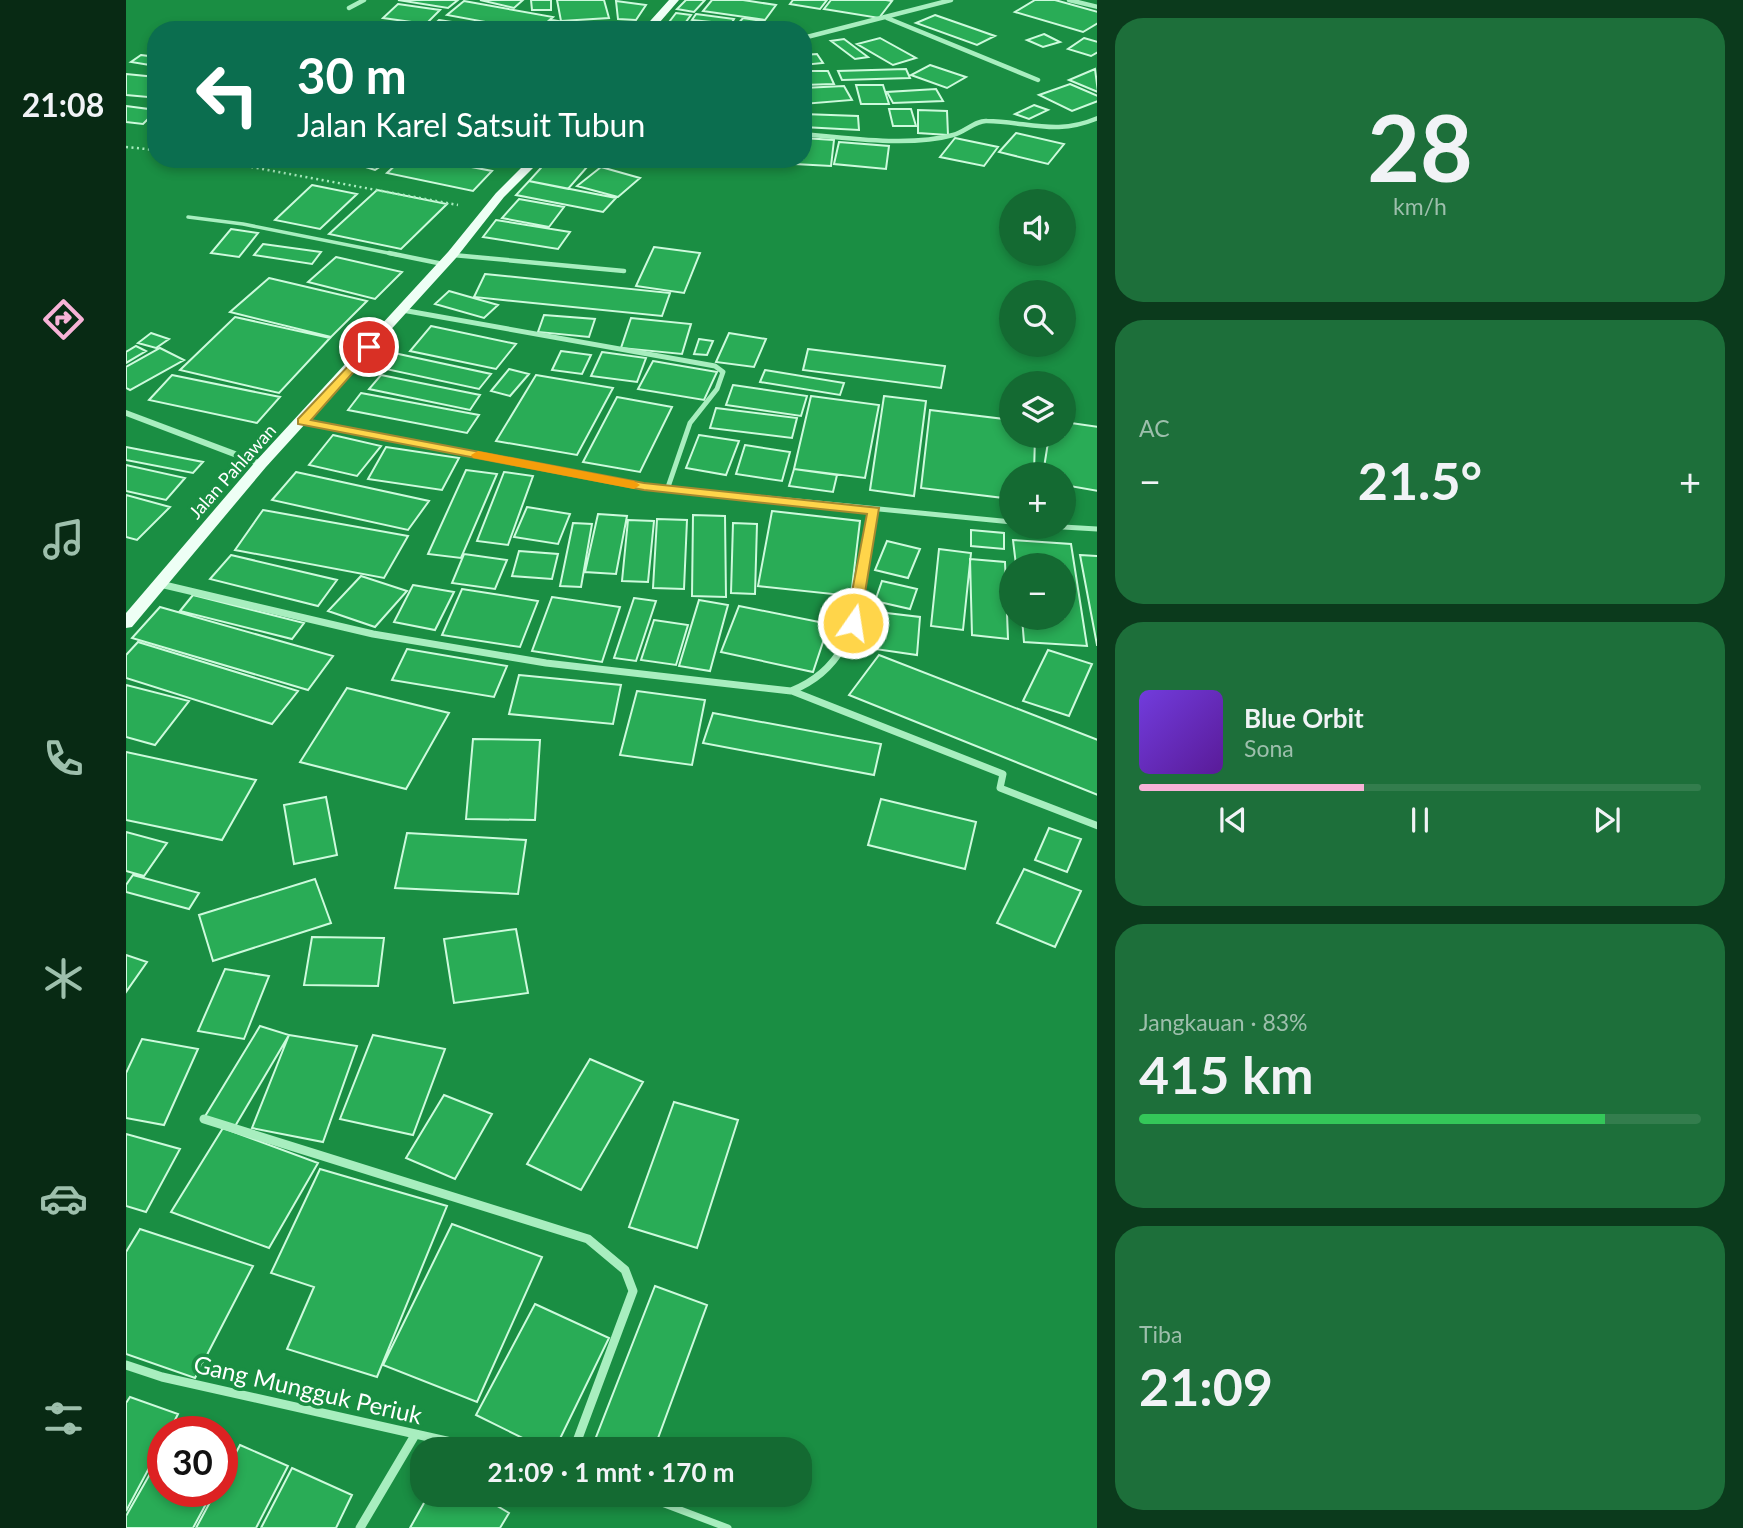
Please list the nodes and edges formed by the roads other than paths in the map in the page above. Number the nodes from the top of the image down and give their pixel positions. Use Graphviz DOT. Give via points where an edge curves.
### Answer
graph roads {
  1 [pos="364,0"];
  2 [pos="670,0"];
  3 [pos="951,0"];
  4 [pos="1069,0"];
  5 [pos="1097,7"];
  6 [pos="349,8"];
  7 [pos="887,18"];
  8 [pos="654,21"];
  9 [pos="812,36"];
  10 [pos="1038,80"];
  11 [pos="1097,118"];
  12 [pos="812,135"];
  13 [pos="529,168"];
  14 [pos="188,217"];
  15 [pos="447,259"];
  16 [pos="624,271"];
  17 [pos="402,310"];
  18 [pos="126,412"];
  19 [pos="302,422"];
  20 [pos="261,464"];
  21 [pos="668,487"];
  22 [pos="874,510"];
  23 [pos="999,521"];
  24 [pos="1076,528"];
  25 [pos="1097,529"];
  26 [pos="160,584"];
  27 [pos="126,623"];
  28 [pos="791,691"];
  29 [pos="1097,826"];
  30 [pos="204,1119"];
  31 [pos="126,1366"];
  32 [pos="415,1435"];
  33 [pos="425,1437"];
  34 [pos="578,1437"];
  35 [pos="672,1507"];
  36 [pos="360,1528"];
  37 [pos="727,1528"];
  1 -- 6 [label="street"];
  2 -- 8 [label="main road"];
  3 -- 7 [label="street"];
  4 -- 5 [label="street"];
  7 -- 9 [label="street"];
  7 -- 10 [label="street"];
  11 -- 12 [label="street" via="1079,126 1043,129 984,120 953,135 910,139"];
  13 -- 15 [label="main road, Jalan Pahlawan"];
  14 -- 15 [label="lane"];
  15 -- 16 [label="lane"];
  15 -- 17 [label="main road, Jalan Pahlawan"];
  17 -- 19 [label="main road, Jalan Pahlawan"];
  17 -- 21 [label="street" via="715,366 723,372 720,391 690,424"];
  18 -- 20 [label="street"];
  19 -- 20 [label="main road, Jalan Pahlawan"];
  19 -- 21 [label="street"];
  20 -- 26 [label="main road, Jalan Pahlawan"];
  21 -- 22 [label="street"];
  22 -- 23 [label="street"];
  22 -- 28 [label="street" via="848,639 809,687"];
  24 -- 25 [label="street"];
  26 -- 27 [label="main road, Jalan Pahlawan"];
  26 -- 28 [label="street" via="386,636 546,663"];
  28 -- 29 [label="street" via="1003,774 1000,788"];
  30 -- 34 [label="street" via="588,1239 625,1270 633,1291"];
  31 -- 32 [label="street, Gang Mungguk Periuk"];
  32 -- 33 [label="street, Gang Mungguk Periuk"];
  32 -- 36 [label="street"];
  35 -- 37 [label="lane"];
}
